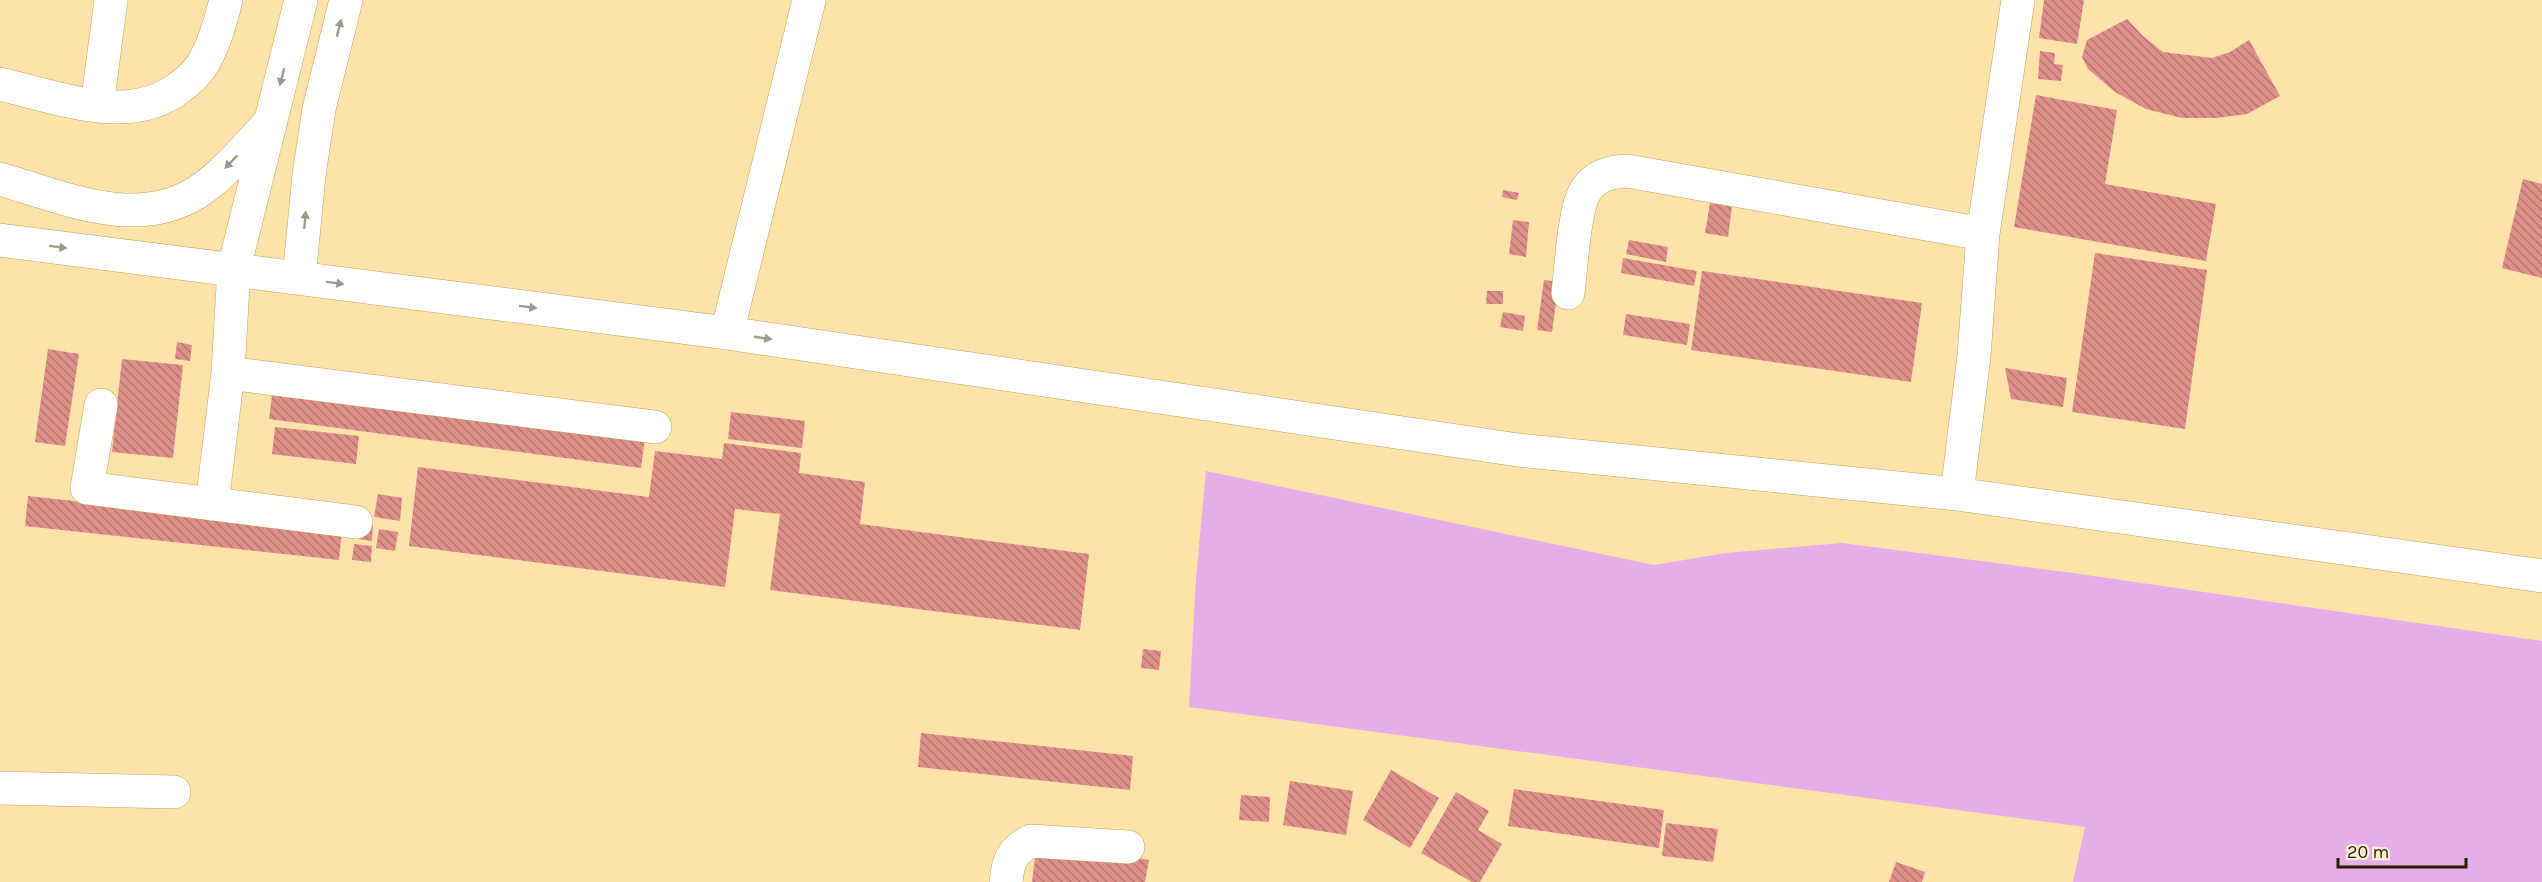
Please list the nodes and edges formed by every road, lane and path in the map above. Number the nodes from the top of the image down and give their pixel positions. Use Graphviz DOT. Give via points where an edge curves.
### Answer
graph roads {
  1 [pos="111,0"];
  2 [pos="226,0"];
  3 [pos="301,0"];
  4 [pos="346,0"];
  5 [pos="808,0"];
  6 [pos="2018,0"];
  7 [pos="0,84"];
  8 [pos="97,106"];
  9 [pos="272,120"];
  10 [pos="0,179"];
  11 [pos="1983,234"];
  12 [pos="0,240"];
  13 [pos="234,268"];
  14 [pos="299,278"];
  15 [pos="1568,293"];
  16 [pos="727,333"];
  17 [pos="228,373"];
  18 [pos="101,405"];
  19 [pos="655,427"];
  20 [pos="1957,494"];
  21 [pos="212,504"];
  22 [pos="356,522"];
  23 [pos="2542,576"];
  24 [pos="0,788"];
  25 [pos="174,792"];
  26 [pos="1128,847"];
  27 [pos="1006,882"];
  1 -- 8 [label="street"];
  2 -- 8 [label="street" via="207,59 191,79 170,95 147,104"];
  3 -- 9 [label="street, one-way"];
  14 -- 4 [label="street, one-way" via="319,109"];
  5 -- 16 [label="street"];
  6 -- 11 [label="street"];
  7 -- 8 [label="street"];
  9 -- 10 [label="street, one-way" via="198,192 143,211 115,211"];
  9 -- 13 [label="street"];
  11 -- 15 [label="street" via="1611,171 1585,191"];
  11 -- 20 [label="street" via="1974,356"];
  12 -- 13 [label="street, one-way"];
  13 -- 14 [label="street"];
  13 -- 17 [label="street"];
  14 -- 16 [label="street, one-way"];
  16 -- 20 [label="street, one-way" via="1518,450"];
  17 -- 19 [label="street"];
  17 -- 21 [label="street"];
  18 -- 21 [label="street" via="87,489"];
  20 -- 23 [label="street"];
  21 -- 22 [label="street"];
  24 -- 25 [label="street"];
  26 -- 27 [label="street" via="1031,841 1010,857"];
}
